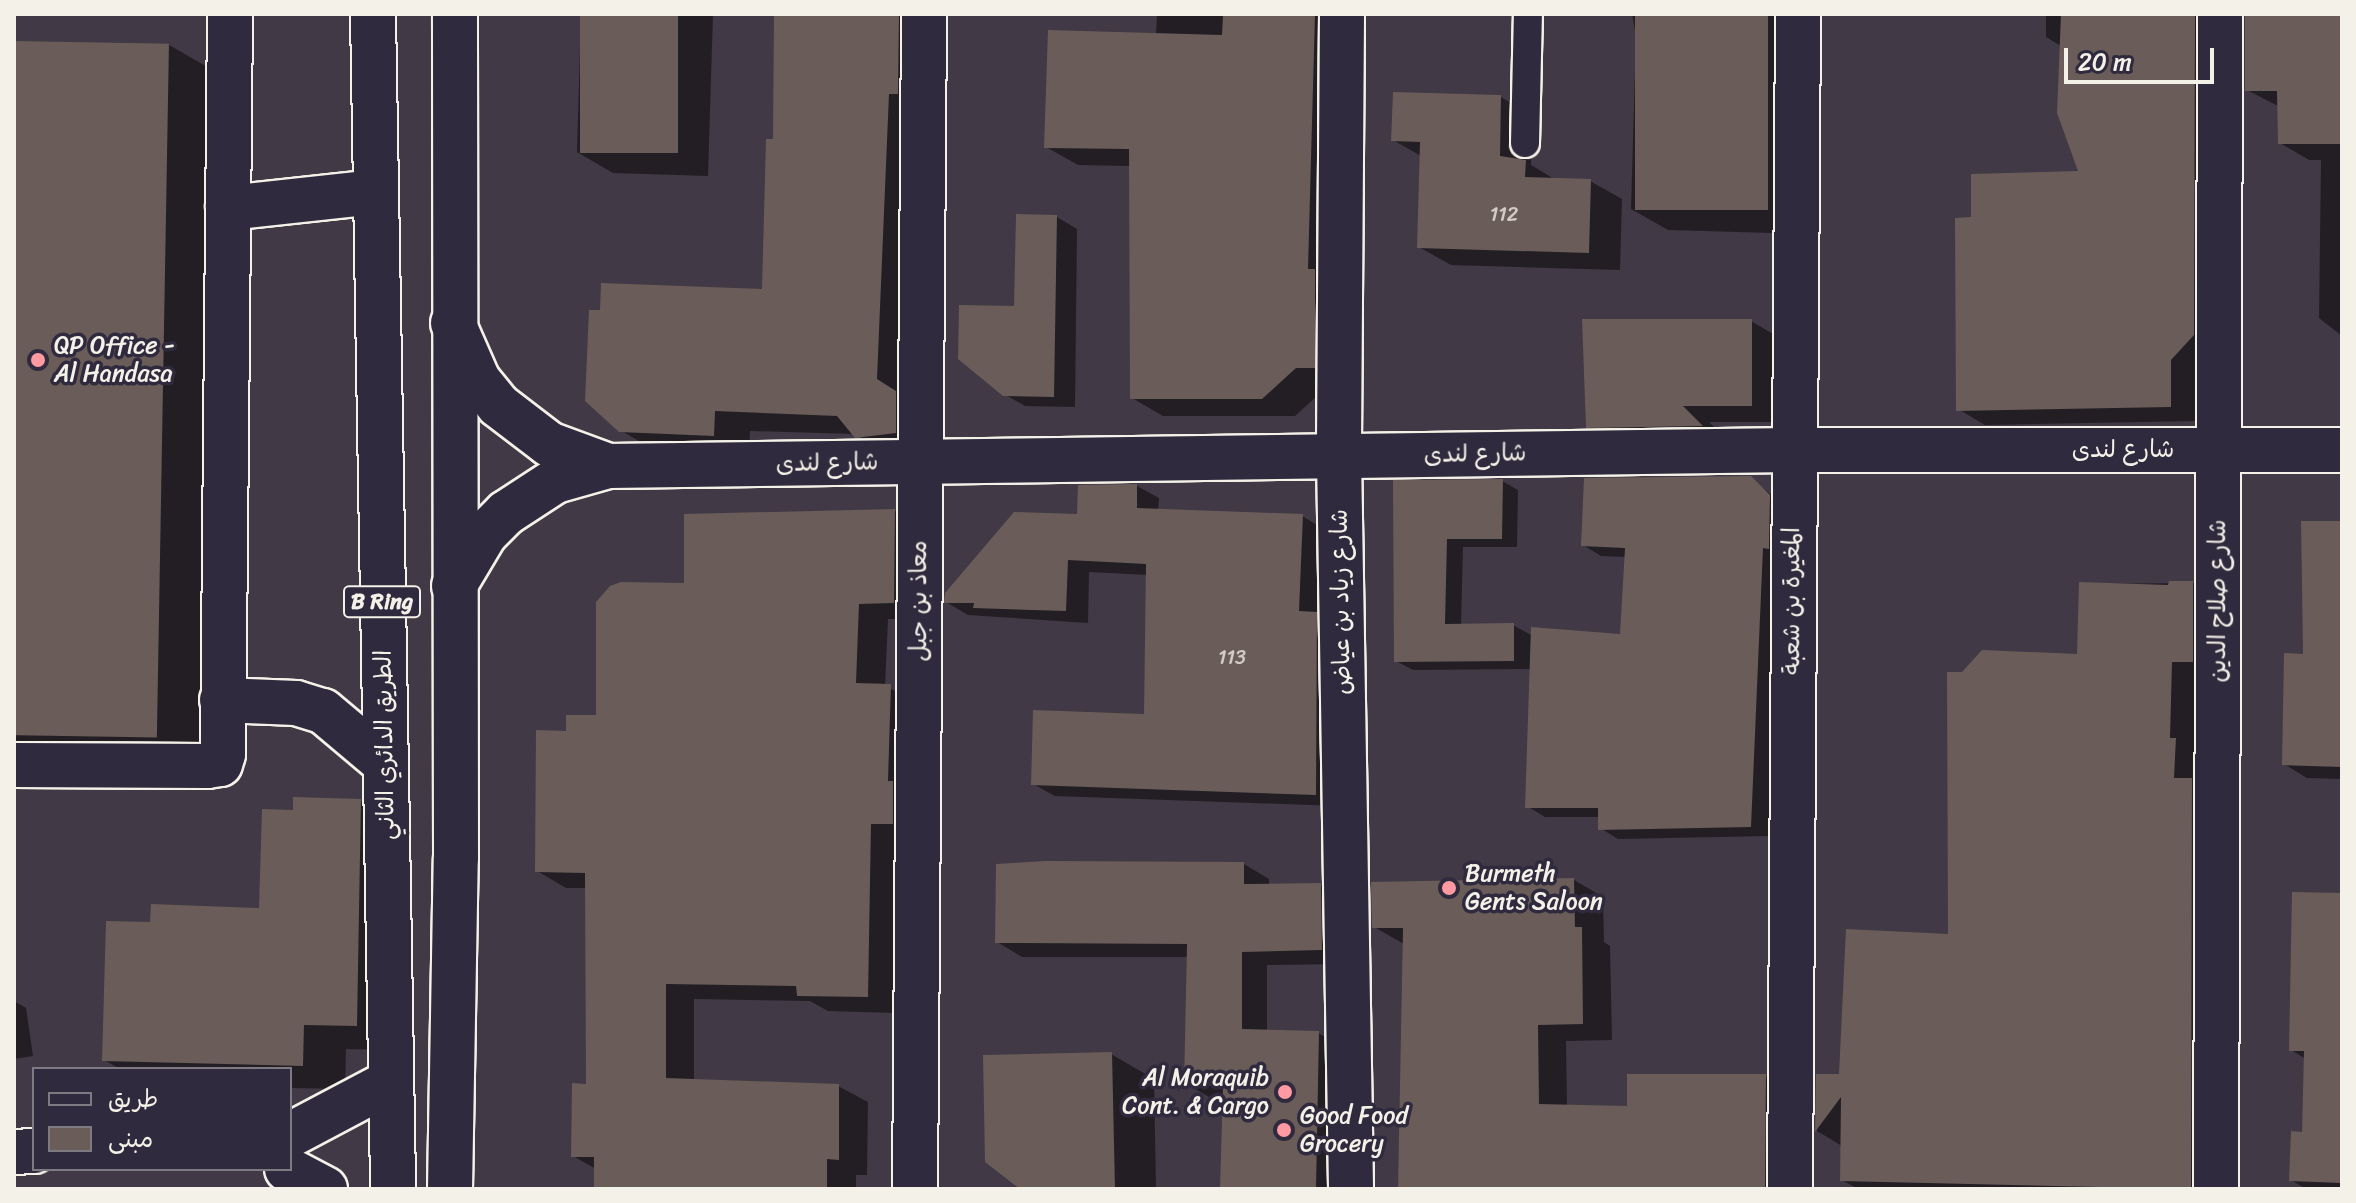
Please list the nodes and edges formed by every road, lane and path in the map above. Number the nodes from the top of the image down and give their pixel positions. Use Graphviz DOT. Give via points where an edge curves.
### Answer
graph roads {
  1 [pos="230,14"];
  2 [pos="373,14"];
  3 [pos="455,14"];
  4 [pos="924,14"];
  5 [pos="1342,14"];
  6 [pos="1528,14"];
  7 [pos="1798,14"];
  8 [pos="2220,14"];
  9 [pos="1525,143"];
  10 [pos="375,192"];
  11 [pos="228,208"];
  12 [pos="452,322"];
  13 [pos="2218,449"];
  14 [pos="1792,450"];
  15 [pos="2342,450"];
  16 [pos="1339,456"];
  17 [pos="920,461"];
  18 [pos="608,466"];
  19 [pos="454,586"];
  20 [pos="222,700"];
  21 [pos="385,763"];
  22 [pos="14,765"];
  23 [pos="390,1082"];
  24 [pos="292,1134"];
  25 [pos="291,1171"];
  26 [pos="325,1189"];
  27 [pos="393,1189"];
  28 [pos="450,1189"];
  29 [pos="915,1189"];
  30 [pos="1351,1189"];
  31 [pos="1790,1189"];
  32 [pos="2216,1189"];
  1 -- 11 [label="street"];
  2 -- 10 [label="street, الطريق الدائري الثاني / B Ring"];
  3 -- 12 [label="street, B Ring"];
  4 -- 17 [label="street, معاذ بن جبل"];
  5 -- 16 [label="street, شارع زياد بن عياض"];
  6 -- 9 [label="lane"];
  7 -- 14 [label="street, المغيرة بن شعبة"];
  8 -- 13 [label="street, شارع صلاح الدين"];
  10 -- 11 [label="street"];
  10 -- 21 [label="street, الطريق الدائري الثاني / B Ring"];
  11 -- 20 [label="street"];
  12 -- 18 [label="street, شارع لندى" via="478,380 498,405 549,444"];
  12 -- 19 [label="street, B Ring"];
  13 -- 14 [label="street, شارع لندى"];
  13 -- 15 [label="street, شارع لندى"];
  13 -- 32 [label="street, شارع صلاح الدين"];
  14 -- 16 [label="street, شارع لندى"];
  14 -- 31 [label="street, المغيرة بن شعبة"];
  16 -- 17 [label="street, شارع لندى"];
  16 -- 30 [label="street, شارع زياد بن عياض"];
  17 -- 18 [label="street, شارع لندى"];
  17 -- 29 [label="street, معاذ بن جبل"];
  18 -- 19 [label="street, شارع لندى" via="555,481 506,513 485,534"];
  19 -- 28 [label="street, B Ring"];
  20 -- 21 [label="street" via="296,703 323,711"];
  20 -- 22 [label="street" via="220,764"];
  21 -- 23 [label="street, الطريق الدائري الثاني / B Ring"];
  23 -- 24 [label="street"];
  23 -- 27 [label="street, الطريق الدائري الثاني / B Ring"];
  25 -- 26 [label="street"];
}
